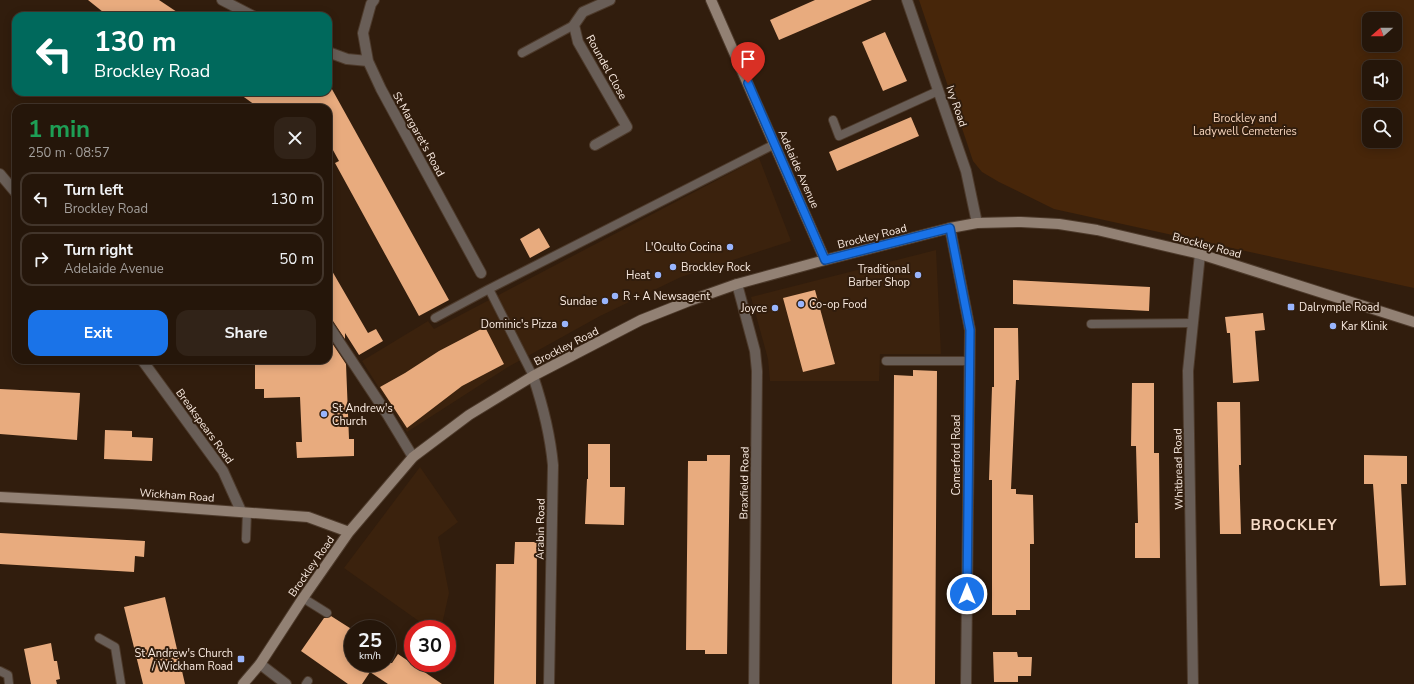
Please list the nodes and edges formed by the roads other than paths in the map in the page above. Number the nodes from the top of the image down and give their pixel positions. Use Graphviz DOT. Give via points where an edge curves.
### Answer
graph roads {
  1 [pos="222,0"];
  2 [pos="374,0"];
  3 [pos="610,0"];
  4 [pos="711,0"];
  5 [pos="907,0"];
  6 [pos="245,12"];
  7 [pos="574,25"];
  8 [pos="332,53"];
  9 [pos="522,53"];
  10 [pos="368,61"];
  11 [pos="938,91"];
  12 [pos="833,120"];
  13 [pos="775,144"];
  14 [pos="595,145"];
  15 [pos="0,174"];
  16 [pos="12,188"];
  17 [pos="977,223"];
  18 [pos="950,228"];
  19 [pos="1200,254"];
  20 [pos="825,260"];
  21 [pos="481,274"];
  22 [pos="737,284"];
  23 [pos="489,289"];
  24 [pos="435,318"];
  25 [pos="1414,322"];
  26 [pos="1193,323"];
  27 [pos="1091,324"];
  28 [pos="332,331"];
  29 [pos="886,360"];
  30 [pos="969,361"];
  31 [pos="145,364"];
  32 [pos="533,376"];
  33 [pos="413,457"];
  34 [pos="0,496"];
  35 [pos="244,512"];
  36 [pos="349,532"];
  37 [pos="246,539"];
  38 [pos="303,598"];
  39 [pos="327,613"];
  40 [pos="99,638"];
  41 [pos="260,664"];
  42 [pos="0,671"];
  43 [pos="9,684"];
  44 [pos="121,684"];
  45 [pos="243,684"];
  46 [pos="286,684"];
  47 [pos="549,684"];
  48 [pos="754,684"];
  49 [pos="966,684"];
  50 [pos="1193,684"];
  1 -- 6 [label="street"];
  2 -- 10 [label="street, St Margaret's Road" via="363,33"];
  3 -- 7 [label="street" via="583,12"];
  4 -- 13 [label="main road, Adelaide Avenue"];
  5 -- 11 [label="street, Ivy Road"];
  7 -- 9 [label="lane"];
  7 -- 14 [label="street, Roundel Close" via="578,42 627,127"];
  8 -- 10 [label="street" via="347,59"];
  10 -- 21 [label="street, St Margaret's Road"];
  11 -- 12 [label="lane" via="840,136"];
  11 -- 17 [label="street, Ivy Road" via="966,171"];
  13 -- 20 [label="main road, Adelaide Avenue"];
  13 -- 23 [label="lane"];
  15 -- 16 [label="street"];
  17 -- 18 [label="main road, Brockley Road"];
  17 -- 19 [label="main road, Brockley Road" via="1059,224 1097,230"];
  18 -- 20 [label="main road, Brockley Road"];
  18 -- 30 [label="street, Comerford Road" via="970,330"];
  19 -- 25 [label="main road, Brockley Road"];
  19 -- 26 [label="street, Whitbread Road"];
  20 -- 22 [label="main road, Brockley Road"];
  22 -- 32 [label="main road, Brockley Road" via="641,320"];
  22 -- 48 [label="street, Braxfield Road" via="755,351 757,371"];
  23 -- 24 [label="lane"];
  23 -- 32 [label="lane"];
  26 -- 27 [label="lane"];
  26 -- 50 [label="street, Whitbread Road" via="1188,371"];
  28 -- 33 [label="street"];
  29 -- 30 [label="lane"];
  30 -- 49 [label="street, Comerford Road"];
  31 -- 35 [label="street, Breakspears Road" via="223,471"];
  32 -- 33 [label="main road, Brockley Road" via="469,415"];
  32 -- 47 [label="street, Arabin Road" via="544,412 553,465"];
  33 -- 36 [label="main road, Brockley Road"];
  34 -- 35 [label="main road, Wickham Road"];
  35 -- 36 [label="main road, Wickham Road" via="308,517"];
  35 -- 37 [label="lane"];
  36 -- 38 [label="main road, Brockley Road"];
  38 -- 39 [label="lane"];
  38 -- 41 [label="main road, Brockley Road"];
  40 -- 44 [label="lane" via="115,647"];
  41 -- 45 [label="main road, Brockley Road"];
  41 -- 46 [label="street"];
  42 -- 43 [label="lane" via="8,676"];
}
